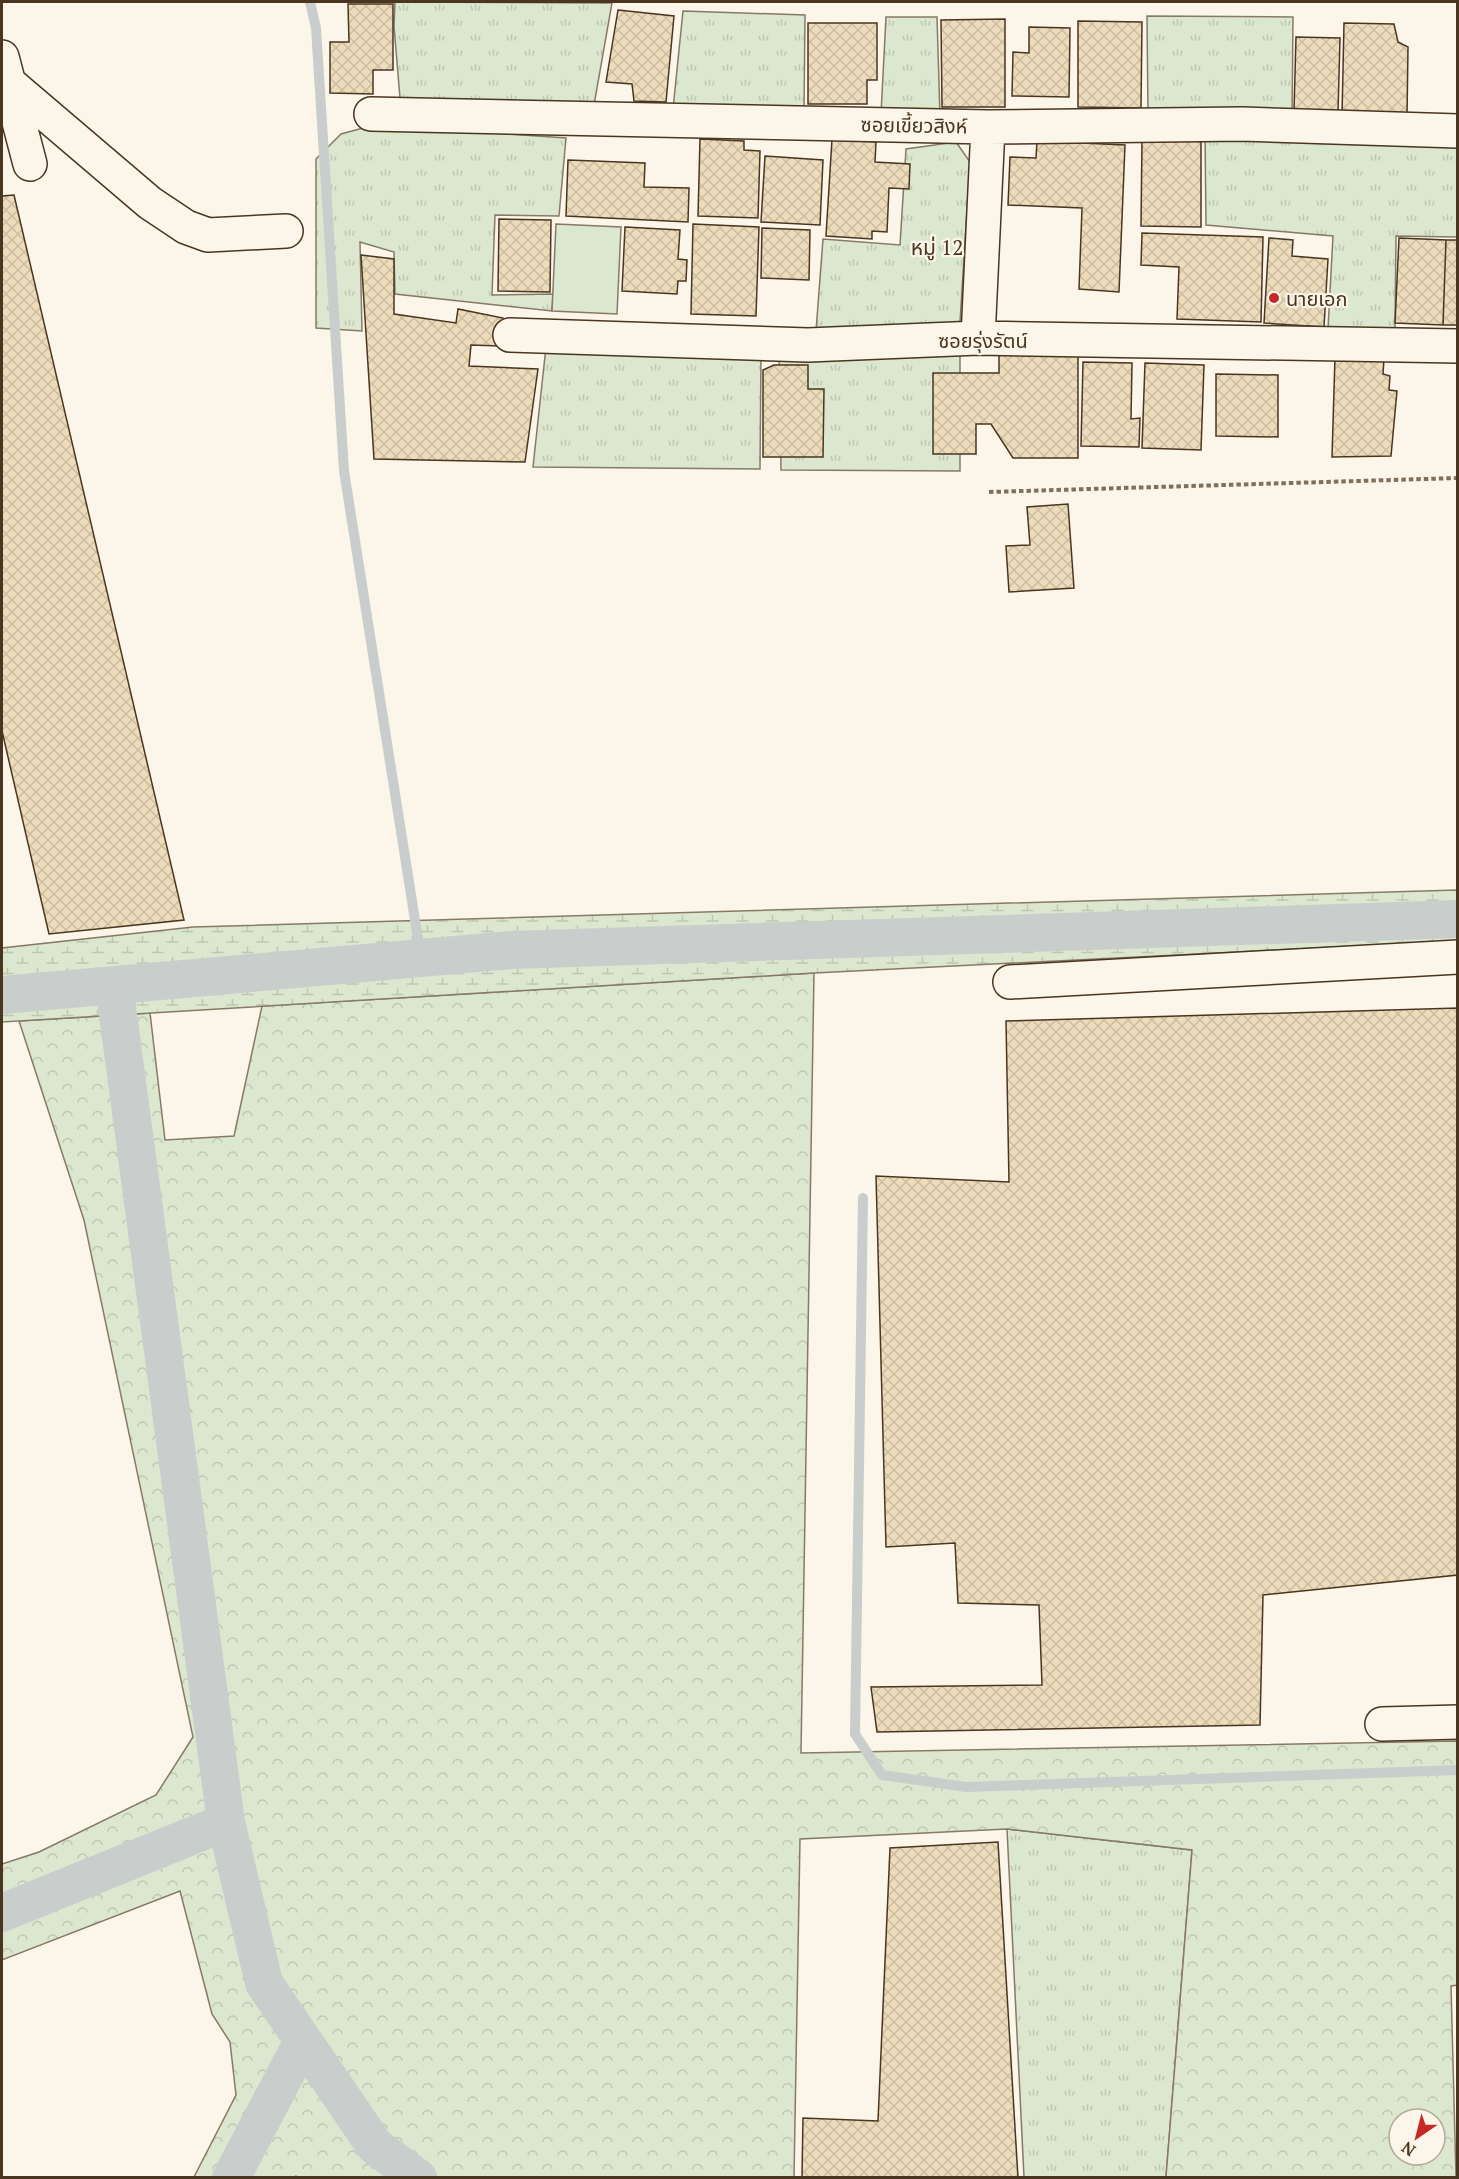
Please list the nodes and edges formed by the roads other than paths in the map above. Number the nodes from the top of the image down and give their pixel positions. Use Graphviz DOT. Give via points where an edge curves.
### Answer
graph roads {
  1 [pos="5,69"];
  2 [pos="371,114"];
  3 [pos="988,127"];
  4 [pos="1458,132"];
  5 [pos="30,164"];
  6 [pos="286,231"];
  7 [pos="510,335"];
  8 [pos="978,338"];
  9 [pos="1458,346"];
  10 [pos="1458,957"];
  11 [pos="1010,982"];
  12 [pos="1458,1722"];
  13 [pos="1382,1724"];
  1 -- 5 [label="street"];
  1 -- 6 [label="street" via="150,203 186,227 208,235"];
  2 -- 3 [label="street, ซอยเขี้ยวสิงห์"];
  3 -- 4 [label="street, ซอยเขี้ยวสิงห์" via="1242,124"];
  3 -- 8 [label="street"];
  7 -- 8 [label="street, ซอยรุ่งรัตน์" via="808,345"];
  8 -- 9 [label="street, ซอยรุ่งรัตน์"];
  10 -- 11 [label="street"];
  12 -- 13 [label="street"];
}
